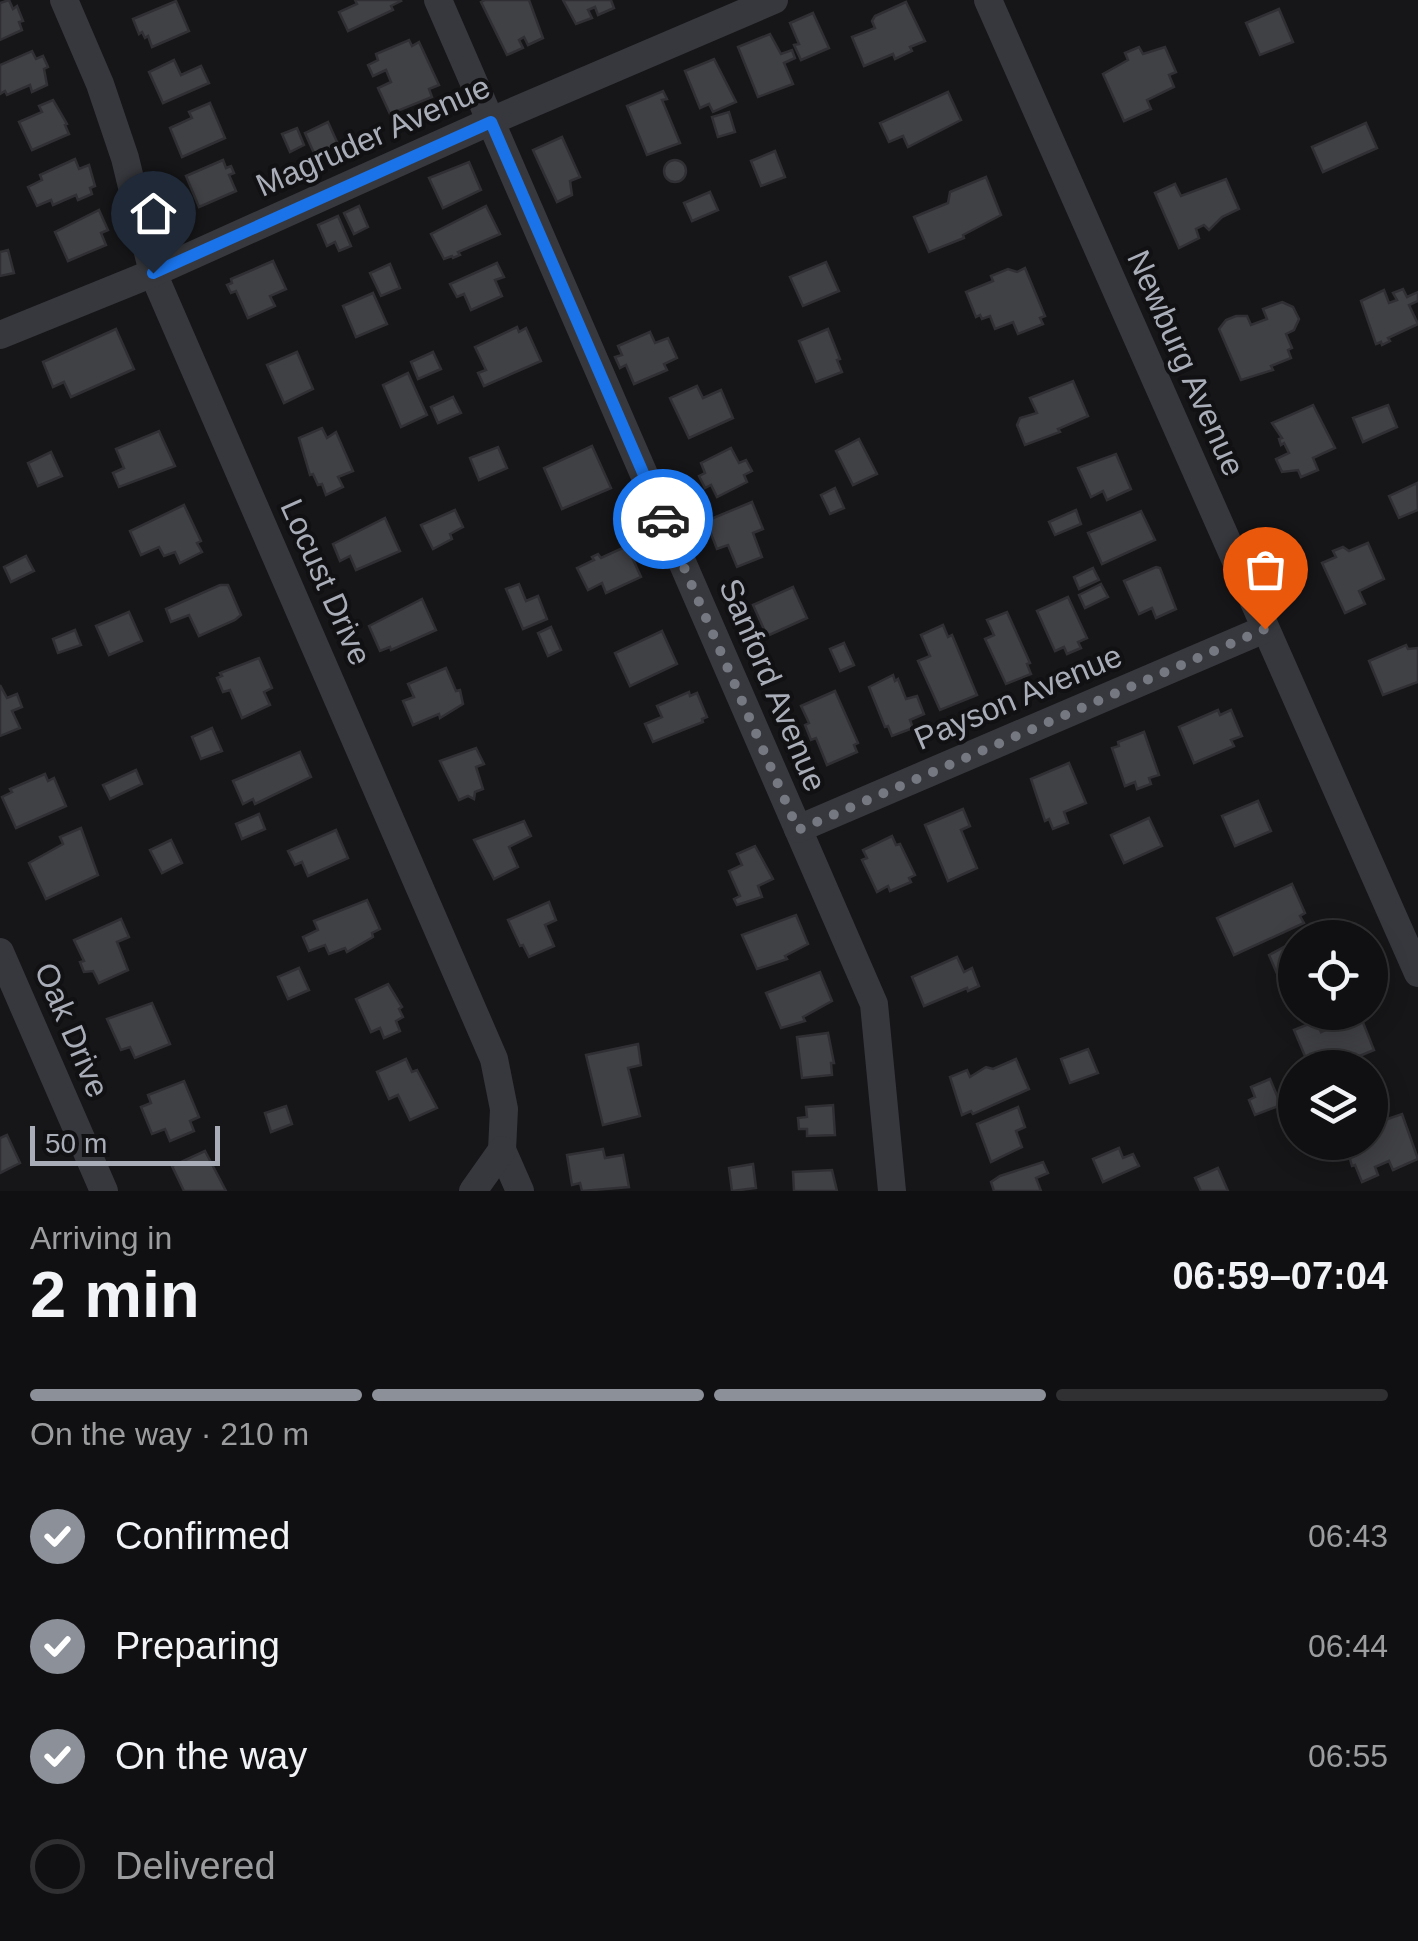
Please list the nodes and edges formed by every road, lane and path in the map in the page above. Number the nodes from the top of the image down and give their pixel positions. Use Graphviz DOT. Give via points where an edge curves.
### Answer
graph roads {
  1 [pos="64,0"];
  2 [pos="438,0"];
  3 [pos="774,0"];
  4 [pos="988,0"];
  5 [pos="491,122"];
  6 [pos="153,273"];
  7 [pos="0,335"];
  8 [pos="1265,629"];
  9 [pos="798,830"];
  10 [pos="0,952"];
  11 [pos="1418,973"];
  12 [pos="502,1150"];
  13 [pos="104,1191"];
  14 [pos="473,1191"];
  15 [pos="520,1191"];
  16 [pos="892,1191"];
  1 -- 6 [label="street, Locust Drive" via="125,158"];
  2 -- 5 [label="street, Sanford Avenue"];
  3 -- 5 [label="street, Magruder Avenue"];
  4 -- 8 [label="street, Newburg Avenue"];
  5 -- 6 [label="street, Magruder Avenue"];
  5 -- 9 [label="street, Sanford Avenue"];
  6 -- 7 [label="street, Magruder Avenue"];
  6 -- 12 [label="street, Locust Drive" via="494,1059 504,1109"];
  8 -- 9 [label="street, Payson Avenue"];
  8 -- 11 [label="street, Newburg Avenue"];
  9 -- 16 [label="street, Sanford Avenue" via="874,1004"];
  10 -- 13 [label="street, Oak Drive"];
  12 -- 14 [label="street"];
  12 -- 15 [label="street, Locust Drive"];
}
